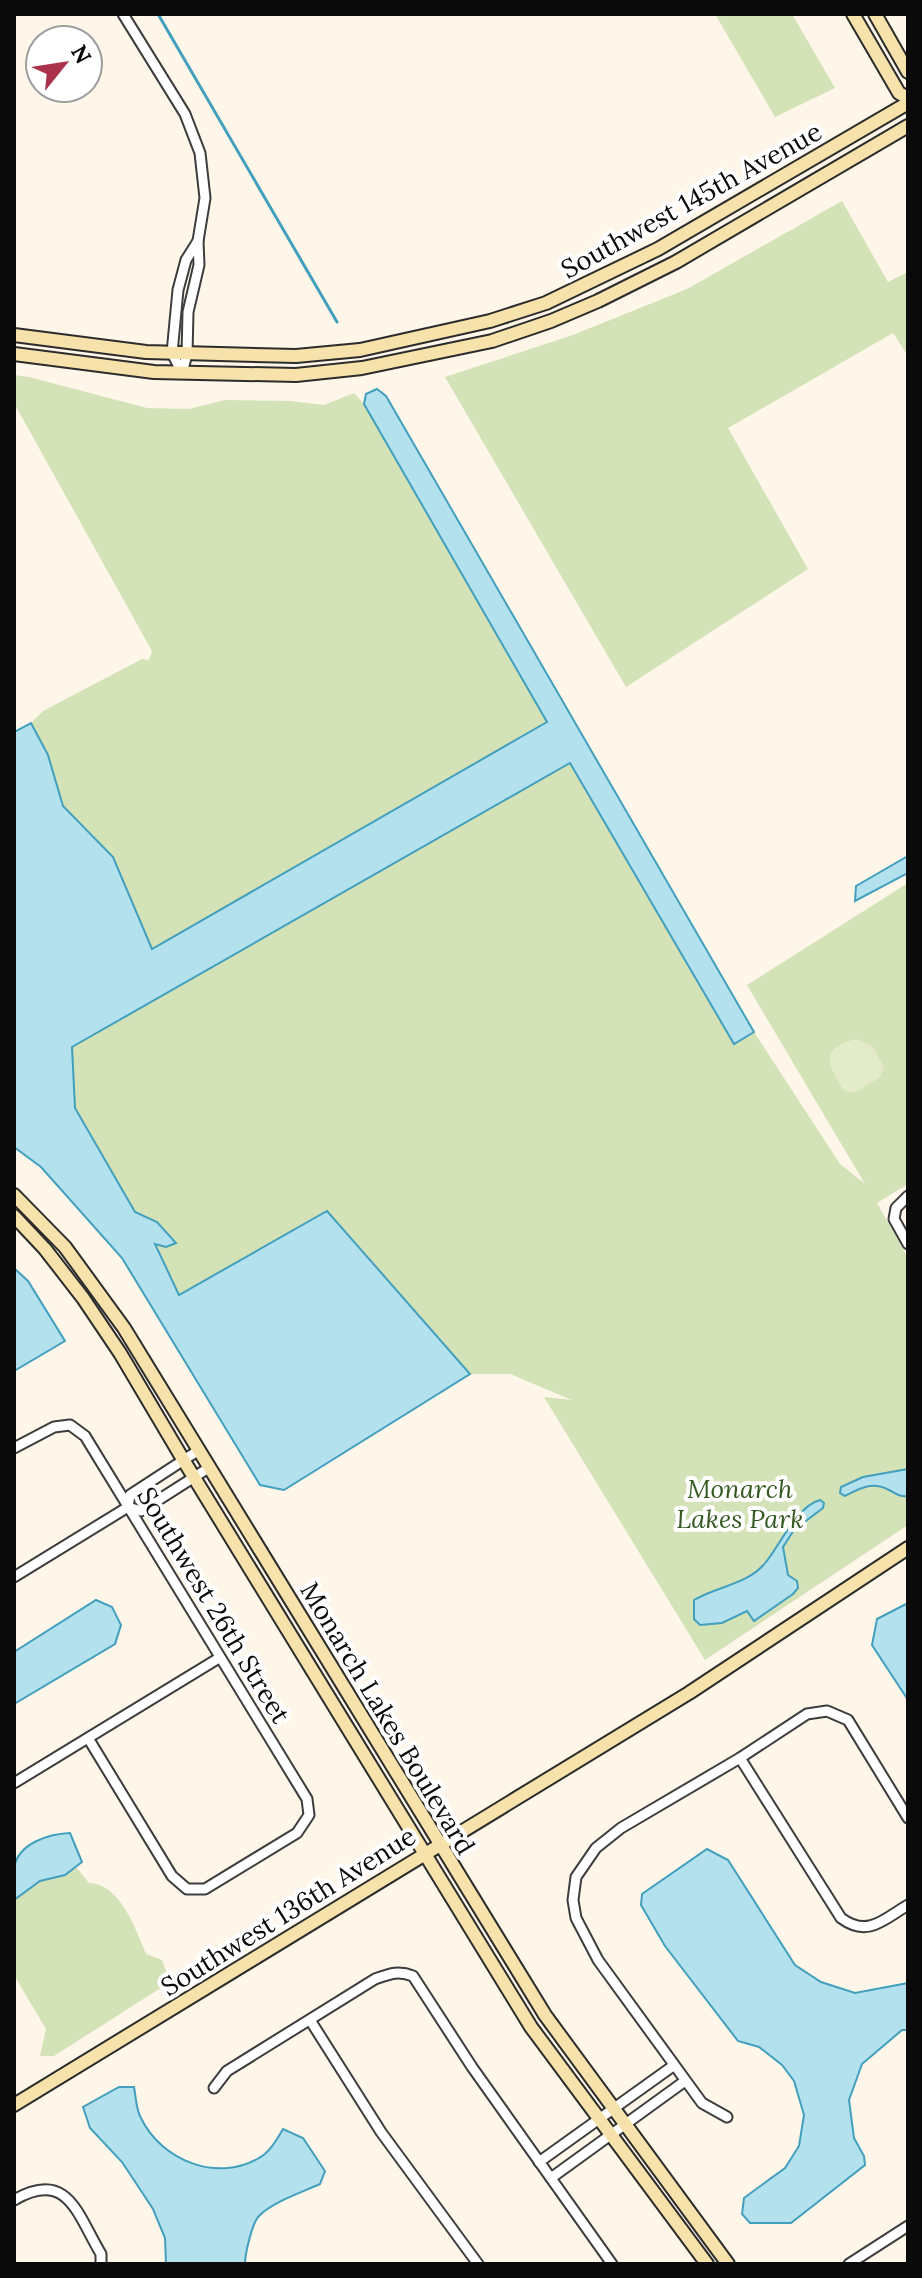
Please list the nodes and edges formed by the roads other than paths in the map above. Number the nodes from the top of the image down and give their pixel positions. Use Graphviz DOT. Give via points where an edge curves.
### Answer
graph roads {
  1 [pos="123,14"];
  2 [pos="853,14"];
  3 [pos="875,14"];
  4 [pos="908,72"];
  5 [pos="908,101"];
  6 [pos="908,126"];
  7 [pos="198,241"];
  8 [pos="14,335"];
  9 [pos="172,353"];
  10 [pos="14,354"];
  11 [pos="187,354"];
  12 [pos="182,373"];
  13 [pos="14,1195"];
  14 [pos="908,1196"];
  15 [pos="14,1216"];
  16 [pos="908,1244"];
  17 [pos="68,1279"];
  18 [pos="146,1362"];
  19 [pos="14,1448"];
  20 [pos="199,1450"];
  21 [pos="184,1461"];
  22 [pos="210,1467"];
  23 [pos="194,1478"];
  24 [pos="142,1487"];
  25 [pos="152,1504"];
  26 [pos="128,1507"];
  27 [pos="908,1548"];
  28 [pos="14,1577"];
  29 [pos="219,1658"];
  30 [pos="88,1738"];
  31 [pos="740,1758"];
  32 [pos="14,1783"];
  33 [pos="908,1818"];
  34 [pos="439,1844"];
  35 [pos="425,1854"];
  36 [pos="908,1905"];
  37 [pos="310,2020"];
  38 [pos="673,2066"];
  39 [pos="685,2081"];
  40 [pos="214,2088"];
  41 [pos="14,2105"];
  42 [pos="614,2109"];
  43 [pos="727,2117"];
  44 [pos="600,2119"];
  45 [pos="625,2124"];
  46 [pos="610,2134"];
  47 [pos="539,2162"];
  48 [pos="551,2178"];
  49 [pos="14,2200"];
  50 [pos="908,2226"];
  51 [pos="851,2263"];
  52 [pos="101,2264"];
  53 [pos="478,2264"];
  54 [pos="612,2264"];
  55 [pos="707,2264"];
  56 [pos="728,2264"];
  1 -- 7 [label="street" via="185,114 200,153 205,198"];
  2 -- 5 [label="street"];
  3 -- 4 [label="street"];
  5 -- 11 [label="street, Southwest 145th Avenue" via="658,249 546,303 360,350 296,356"];
  6 -- 12 [label="street, Southwest 145th Avenue" via="676,262 522,331 362,368 296,375"];
  7 -- 9 [label="street" via="178,290"];
  7 -- 11 [label="street"];
  8 -- 9 [label="street, Southwest 145th Avenue"];
  9 -- 11 [label="street, Southwest 145th Avenue"];
  9 -- 12 [label="street"];
  10 -- 12 [label="street, Southwest 145th Avenue"];
  11 -- 12 [label="street"];
  13 -- 18 [label="street, Monarch Lakes Boulevard" via="89,1277"];
  14 -- 16 [label="street" via="896,1208 894,1219"];
  15 -- 17 [label="street, Monarch Lakes Boulevard"];
  17 -- 18 [label="street" via="79,1276 128,1347"];
  17 -- 21 [label="street, Monarch Lakes Boulevard" via="120,1353"];
  18 -- 20 [label="street, Monarch Lakes Boulevard"];
  19 -- 26 [label="street, Southwest 26th Street" via="54,1427 70,1425 85,1436"];
  20 -- 21 [label="street"];
  20 -- 22 [label="street, Monarch Lakes Boulevard"];
  21 -- 23 [label="street, Monarch Lakes Boulevard"];
  21 -- 24 [label="street"];
  22 -- 23 [label="street"];
  22 -- 34 [label="street, Monarch Lakes Boulevard"];
  23 -- 25 [label="street"];
  23 -- 35 [label="street, Monarch Lakes Boulevard"];
  24 -- 25 [label="street"];
  24 -- 26 [label="street" via="130,1495"];
  25 -- 26 [label="street" via="141,1511"];
  26 -- 28 [label="street"];
  26 -- 29 [label="street, Southwest 26th Street"];
  27 -- 34 [label="street, Southwest 136th Avenue" via="689,1693"];
  29 -- 30 [label="street"];
  29 -- 30 [label="street, Southwest 26th Street" via="307,1799 309,1815 297,1833 205,1889 187,1889 172,1876"];
  30 -- 32 [label="street"];
  31 -- 33 [label="street" via="807,1714 827,1711 848,1720"];
  31 -- 36 [label="street" via="841,1918 852,1927 871,1927"];
  31 -- 38 [label="street" via="621,1828 596,1848 576,1877 573,1900 583,1932"];
  34 -- 35 [label="street, Southwest 136th Avenue"];
  34 -- 42 [label="street, Monarch Lakes Boulevard" via="545,2015"];
  35 -- 41 [label="street, Southwest 136th Avenue"];
  35 -- 44 [label="street, Monarch Lakes Boulevard" via="531,2027"];
  37 -- 40 [label="street" via="227,2071"];
  37 -- 47 [label="street" via="375,1979 403,1972 413,1976"];
  37 -- 53 [label="street" via="381,2132"];
  38 -- 39 [label="street"];
  38 -- 42 [label="street"];
  39 -- 43 [label="street" via="702,2103"];
  39 -- 45 [label="street"];
  42 -- 44 [label="street"];
  42 -- 45 [label="street, Monarch Lakes Boulevard"];
  44 -- 46 [label="street, Monarch Lakes Boulevard"];
  44 -- 47 [label="street"];
  45 -- 46 [label="street"];
  45 -- 56 [label="street, Monarch Lakes Boulevard"];
  46 -- 48 [label="street"];
  46 -- 55 [label="street, Monarch Lakes Boulevard"];
  47 -- 48 [label="street"];
  48 -- 54 [label="street"];
  49 -- 52 [label="street" via="48,2187 67,2196 101,2254"];
  50 -- 51 [label="street"];
}
